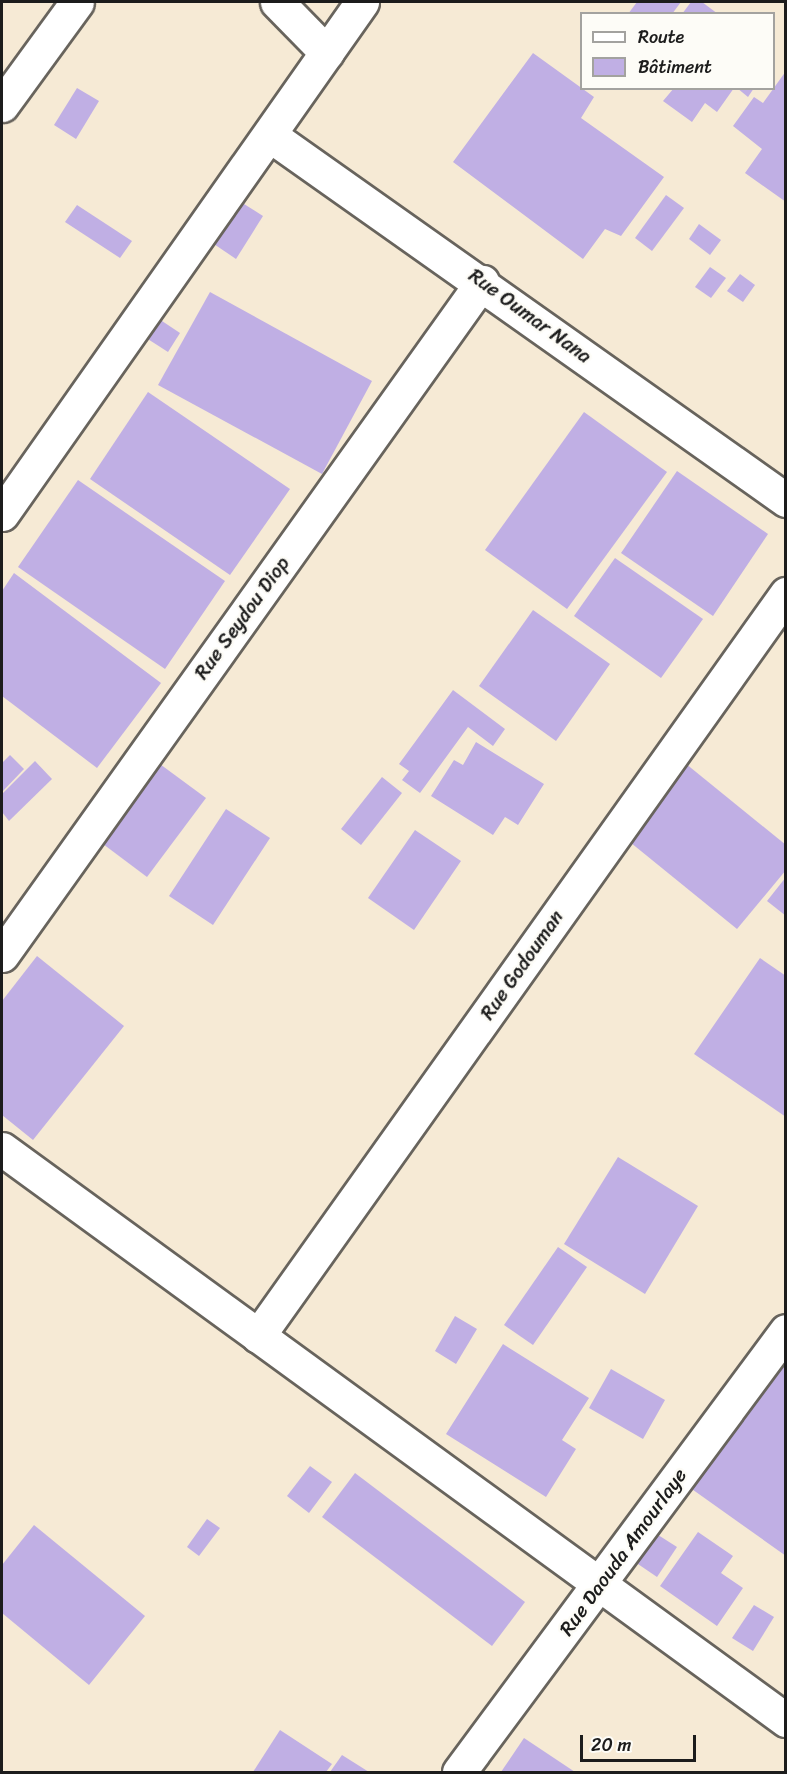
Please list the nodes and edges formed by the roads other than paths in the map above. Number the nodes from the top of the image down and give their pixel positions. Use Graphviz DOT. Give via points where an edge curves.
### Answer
graph roads {
  1 [pos="77,2"];
  2 [pos="277,2"];
  3 [pos="362,2"];
  4 [pos="327,53"];
  5 [pos="2,105"];
  6 [pos="271,136"];
  7 [pos="482,282"];
  8 [pos="786,500"];
  9 [pos="2,514"];
  10 [pos="786,594"];
  11 [pos="2,955"];
  12 [pos="2,1149"];
  13 [pos="786,1331"];
  14 [pos="258,1336"];
  15 [pos="601,1584"];
  16 [pos="786,1720"];
  17 [pos="459,1773"];
  1 -- 5 [label="street"];
  2 -- 4 [label="street"];
  3 -- 4 [label="street"];
  4 -- 6 [label="street"];
  6 -- 7 [label="street, Rue Oumar Nana"];
  6 -- 9 [label="street"];
  7 -- 8 [label="street, Rue Oumar Nana"];
  7 -- 11 [label="street, Rue Seydou Diop"];
  10 -- 14 [label="street, Rue Godouman"];
  12 -- 14 [label="street"];
  13 -- 15 [label="street, Rue Daouda Amourlaye"];
  14 -- 15 [label="street"];
  15 -- 16 [label="street"];
  15 -- 17 [label="street, Rue Daouda Amourlaye"];
}
